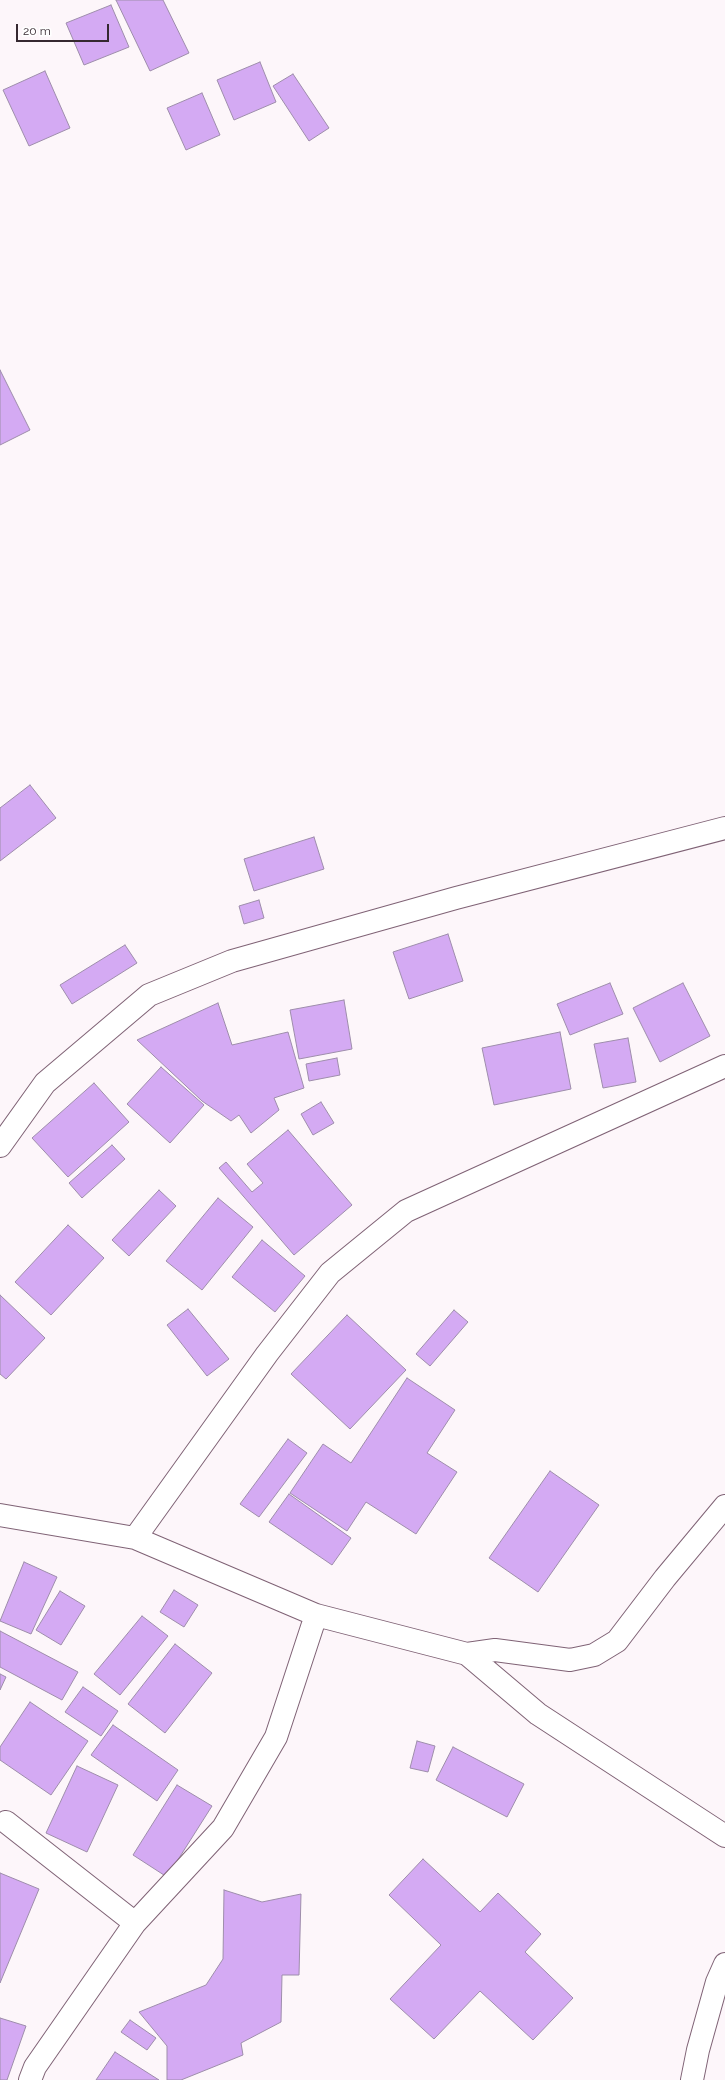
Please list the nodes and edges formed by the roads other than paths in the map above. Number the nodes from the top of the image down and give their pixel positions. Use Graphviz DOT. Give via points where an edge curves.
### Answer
graph roads {
  1 [pos="725,828"];
  2 [pos="725,1066"];
  3 [pos="0,1146"];
  4 [pos="725,1506"];
  5 [pos="0,1515"];
  6 [pos="135,1538"];
  7 [pos="316,1615"];
  8 [pos="467,1654"];
  9 [pos="6,1822"];
  10 [pos="725,1836"];
  11 [pos="135,1923"];
  12 [pos="725,1964"];
  13 [pos="30,2080"];
  14 [pos="692,2080"];
  1 -- 3 [label="street" via="456,898 232,961 149,995 45,1083"];
  2 -- 6 [label="street" via="406,1211 330,1273 267,1354"];
  4 -- 8 [label="street" via="617,1641 594,1654 570,1660 495,1650"];
  5 -- 6 [label="street"];
  6 -- 7 [label="street"];
  7 -- 8 [label="street"];
  7 -- 11 [label="street" via="276,1737 223,1828"];
  8 -- 10 [label="street" via="538,1714"];
  9 -- 11 [label="street"];
  11 -- 13 [label="street" via="35,2067"];
  12 -- 14 [label="street" via="715,1989"];
}
